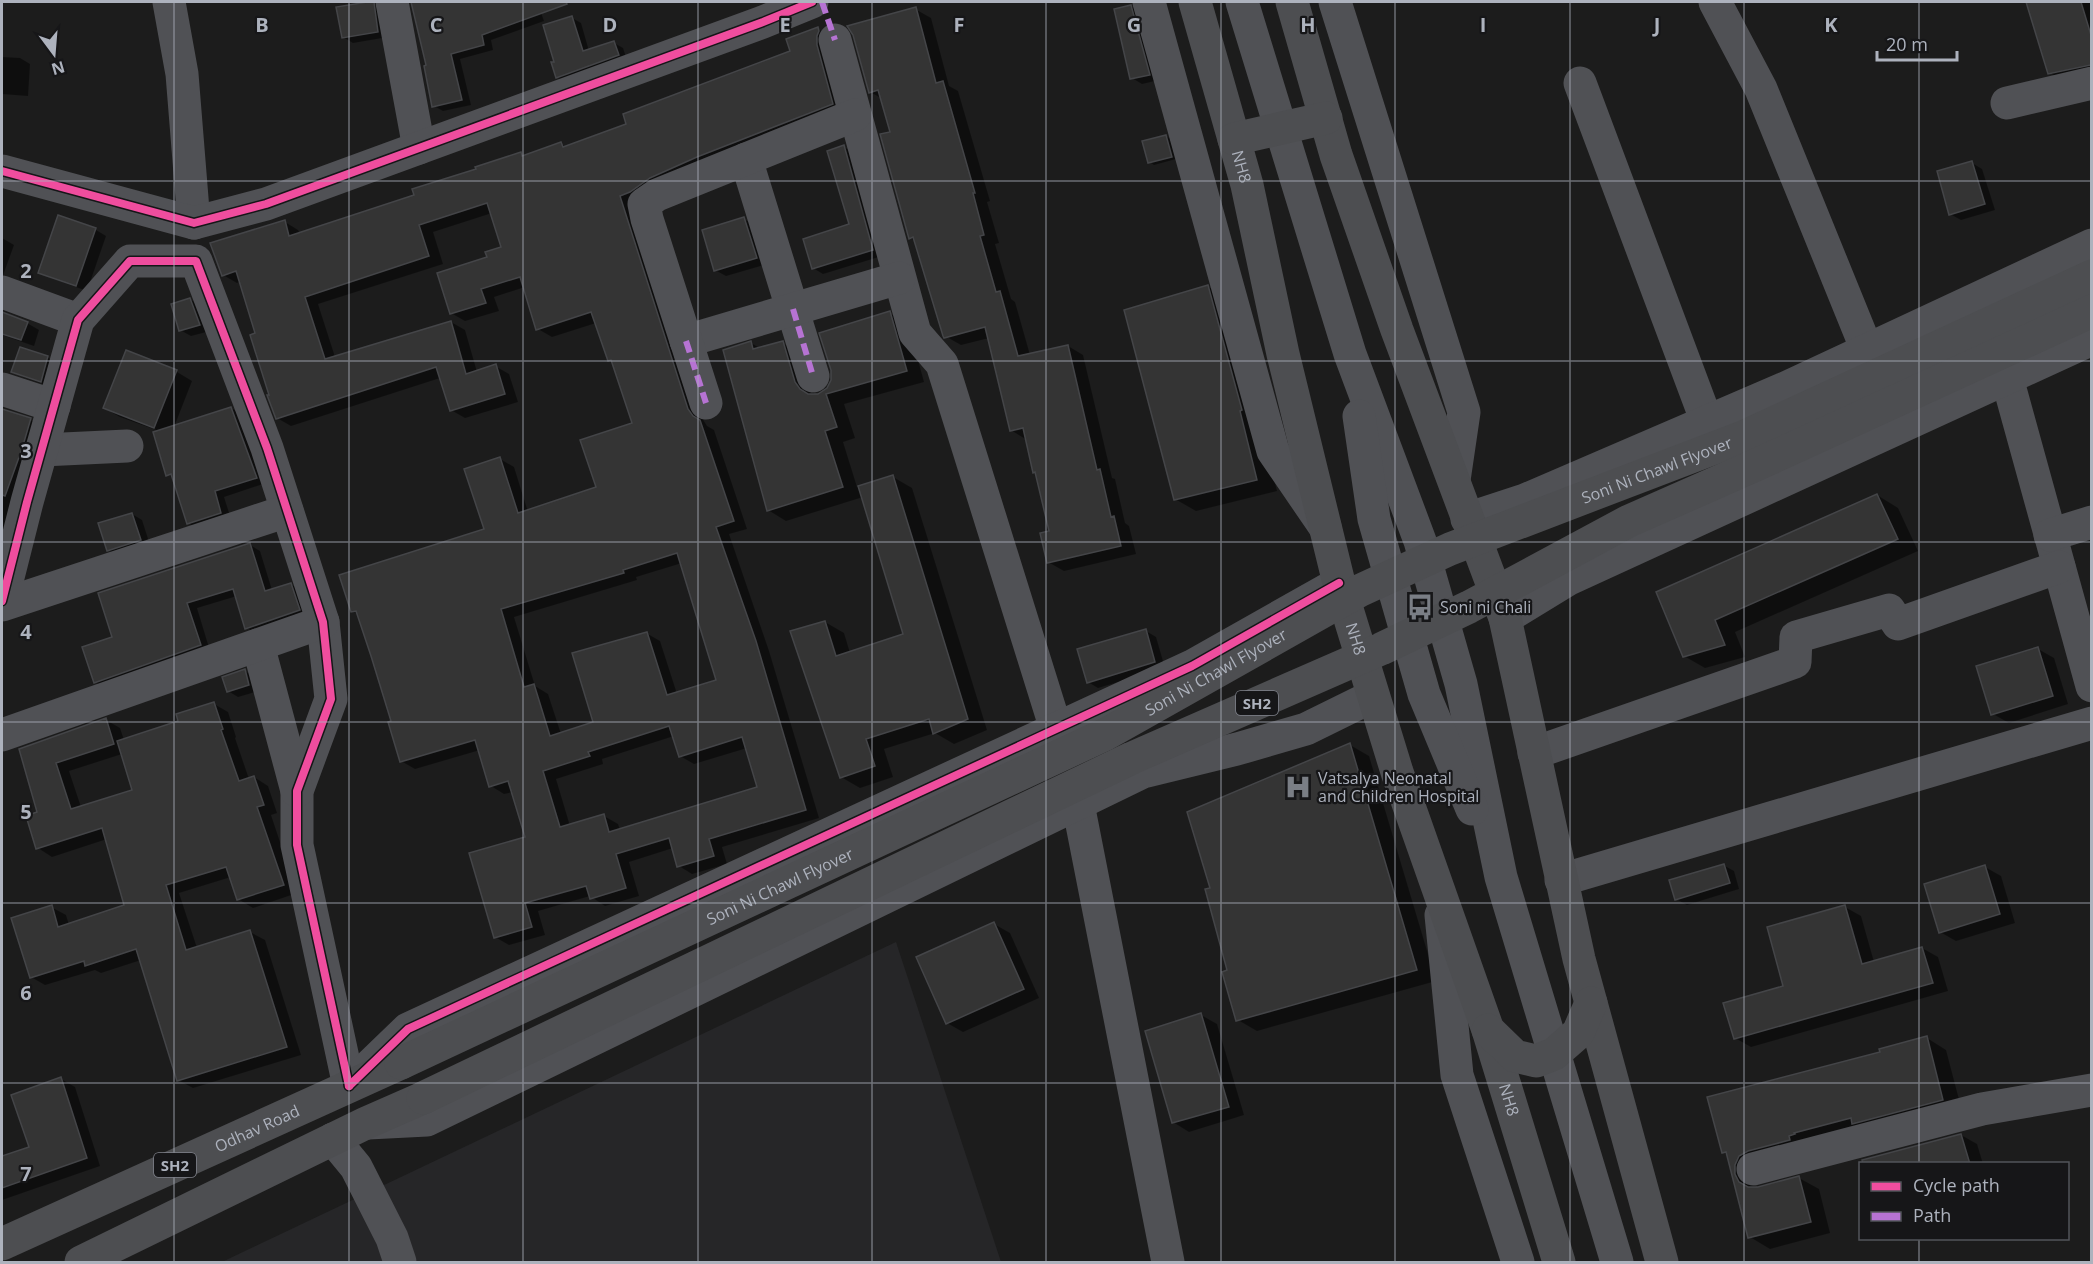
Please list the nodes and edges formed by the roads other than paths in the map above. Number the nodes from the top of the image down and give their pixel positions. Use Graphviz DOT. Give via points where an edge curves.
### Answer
graph roads {
  1 [pos="169,2"];
  2 [pos="392,2"];
  3 [pos="812,2"];
  4 [pos="1149,2"];
  5 [pos="1195,2"];
  6 [pos="1242,2"];
  7 [pos="1292,2"];
  8 [pos="1335,2"];
  9 [pos="1715,2"];
  10 [pos="835,40"];
  11 [pos="1580,83"];
  12 [pos="2091,83"];
  13 [pos="2007,103"];
  14 [pos="855,115"];
  15 [pos="1326,118"];
  16 [pos="1280,130"];
  17 [pos="1234,139"];
  18 [pos="419,148"];
  19 [pos="746,159"];
  20 [pos="2,171"];
  21 [pos="194,223"];
  22 [pos="2091,245"];
  23 [pos="2091,276"];
  24 [pos="899,278"];
  25 [pos="2,292"];
  26 [pos="793,309"];
  27 [pos="2091,311"];
  28 [pos="78,320"];
  29 [pos="2091,339"];
  30 [pos="686,341"];
  31 [pos="1867,350"];
  32 [pos="813,376"];
  33 [pos="2007,378"];
  34 [pos="2,388"];
  35 [pos="706,404"];
  36 [pos="54,406"];
  37 [pos="1707,422"];
  38 [pos="127,446"];
  39 [pos="42,450"];
  40 [pos="1454,480"];
  41 [pos="14,497"];
  42 [pos="287,511"];
  43 [pos="1467,519"];
  44 [pos="2091,522"];
  45 [pos="1327,531"];
  46 [pos="2050,535"];
  47 [pos="2059,567"];
  48 [pos="1339,583"];
  49 [pos="2,603"];
  50 [pos="1505,618"];
  51 [pos="323,622"];
  52 [pos="258,645"];
  53 [pos="2091,680"];
  54 [pos="1373,696"];
  55 [pos="2091,723"];
  56 [pos="1056,729"];
  57 [pos="2,735"];
  58 [pos="1531,738"];
  59 [pos="297,791"];
  60 [pos="1078,804"];
  61 [pos="1561,880"];
  62 [pos="1438,889"];
  63 [pos="1591,1003"];
  64 [pos="1488,1030"];
  65 [pos="1554,1054"];
  66 [pos="349,1086"];
  67 [pos="2091,1090"];
  68 [pos="366,1123"];
  69 [pos="333,1139"];
  70 [pos="1753,1169"];
  71 [pos="2,1244"];
  72 [pos="81,1263"];
  73 [pos="400,1263"];
  74 [pos="1168,1263"];
  75 [pos="1518,1263"];
  76 [pos="1559,1263"];
  77 [pos="1617,1263"];
  78 [pos="1662,1263"];
  1 -- 21 [label="street" via="182,74"];
  2 -- 18 [label="street"];
  3 -- 18 [label="street"];
  4 -- 45 [label="street" via="1273,451"];
  5 -- 17 [label="main road, NH8"];
  6 -- 16 [label="street"];
  7 -- 15 [label="main road"];
  8 -- 40 [label="street" via="1464,412"];
  9 -- 31 [label="street" via="1761,89"];
  10 -- 14 [label="street"];
  11 -- 37 [label="street"];
  12 -- 13 [label="street"];
  14 -- 19 [label="street"];
  14 -- 24 [label="street"];
  15 -- 16 [label="main road"];
  15 -- 40 [label="main road" via="1397,330"];
  16 -- 17 [label="main road"];
  16 -- 65 [label="street" via="1350,354 1420,541 1461,684 1501,877"];
  17 -- 45 [label="main road, NH8" via="1248,185 1283,354"];
  18 -- 21 [label="street" via="266,204"];
  19 -- 26 [label="street"];
  19 -- 30 [label="street" via="644,204"];
  20 -- 21 [label="street"];
  22 -- 31 [label="street"];
  23 -- 66 [label="main road, Soni Ni Chawl Flyover / SH2, bridge" via="1743,436 1450,549 1371,585 1106,734"];
  24 -- 26 [label="street"];
  24 -- 56 [label="street" via="915,333 942,364"];
  25 -- 28 [label="street"];
  26 -- 30 [label="street"];
  26 -- 32 [label="street"];
  27 -- 68 [label="main road, Soni Ni Chawl Flyover / SH2, bridge" via="1629,520 1400,640 1132,758"];
  28 -- 36 [label="street"];
  28 -- 42 [label="street" via="130,261 195,261"];
  29 -- 33 [label="street"];
  30 -- 35 [label="street"];
  31 -- 37 [label="street"];
  33 -- 46 [label="street"];
  33 -- 50 [label="street" via="1569,579"];
  34 -- 36 [label="street"];
  36 -- 39 [label="street"];
  37 -- 43 [label="street" via="1525,500"];
  38 -- 39 [label="street"];
  39 -- 41 [label="street"];
  40 -- 43 [label="main road"];
  41 -- 49 [label="street"];
  42 -- 49 [label="street"];
  42 -- 51 [label="street"];
  43 -- 50 [label="main road"];
  44 -- 46 [label="street"];
  45 -- 48 [label="main road, NH8"];
  46 -- 47 [label="street"];
  47 -- 53 [label="street"];
  47 -- 58 [label="street" via="1898,624 1889,610 1796,637 1795,662"];
  48 -- 54 [label="main road, NH8"];
  48 -- 56 [label="street" via="1192,666"];
  50 -- 58 [label="main road"];
  51 -- 52 [label="street"];
  51 -- 59 [label="street" via="331,699"];
  52 -- 57 [label="street"];
  52 -- 59 [label="street"];
  54 -- 60 [label="street" via="1306,729 1143,772"];
  54 -- 62 [label="main road, NH8"];
  55 -- 61 [label="street"];
  56 -- 66 [label="street" via="408,1029"];
  58 -- 61 [label="main road"];
  59 -- 66 [label="street" via="297,845"];
  60 -- 68 [label="street" via="427,1120"];
  60 -- 74 [label="street"];
  61 -- 63 [label="main road"];
  62 -- 64 [label="main road, NH8"];
  62 -- 75 [label="street" via="1457,1075"];
  63 -- 65 [label="main road" via="1578,1033"];
  63 -- 78 [label="main road"];
  64 -- 65 [label="main road" via="1515,1056 1536,1061"];
  64 -- 76 [label="main road, NH8"];
  65 -- 77 [label="street"];
  66 -- 71 [label="main road, Odhav Road / SH2"];
  67 -- 70 [label="street" via="1982,1109"];
  68 -- 69 [label="main road, SH2"];
  69 -- 72 [label="main road, SH2"];
  69 -- 73 [label="street" via="356,1167 392,1238"];
}
